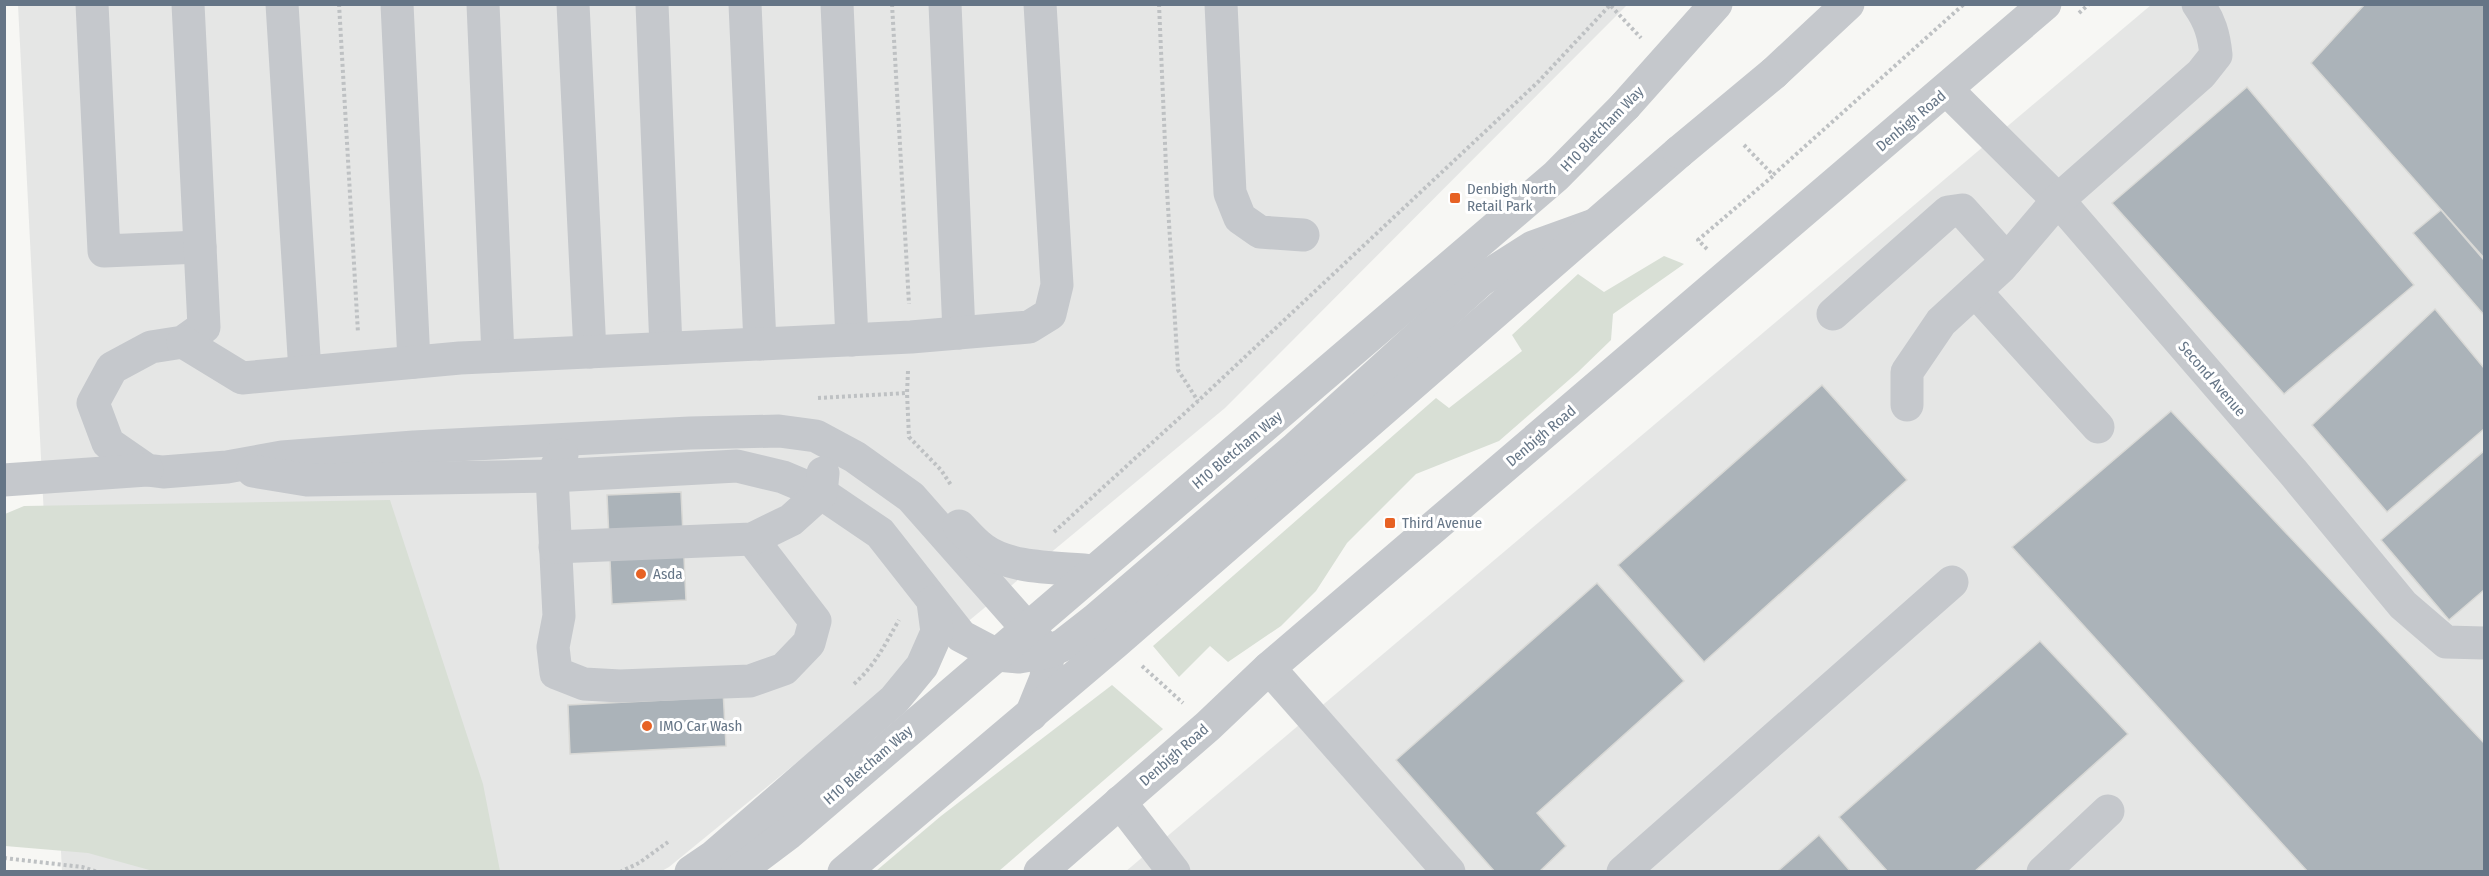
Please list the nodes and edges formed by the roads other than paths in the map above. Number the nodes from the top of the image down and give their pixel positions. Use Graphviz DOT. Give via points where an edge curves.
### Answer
graph roads {
  1 [pos="92,4"];
  2 [pos="188,4"];
  3 [pos="282,4"];
  4 [pos="397,4"];
  5 [pos="483,4"];
  6 [pos="573,4"];
  7 [pos="652,4"];
  8 [pos="745,4"];
  9 [pos="837,4"];
  10 [pos="945,4"];
  11 [pos="1041,4"];
  12 [pos="1221,4"];
  13 [pos="1716,4"];
  14 [pos="1848,4"];
  15 [pos="2045,4"];
  16 [pos="2198,4"];
  17 [pos="1947,90"];
  18 [pos="2058,200"];
  19 [pos="1594,225"];
  20 [pos="1303,234"];
  21 [pos="200,247"];
  22 [pos="2007,260"];
  23 [pos="1975,291"];
  24 [pos="1833,314"];
  25 [pos="959,333"];
  26 [pos="852,340"];
  27 [pos="183,342"];
  28 [pos="760,344"];
  29 [pos="666,348"];
  30 [pos="590,352"];
  31 [pos="498,356"];
  32 [pos="414,362"];
  33 [pos="305,372"];
  34 [pos="1907,405"];
  35 [pos="2098,426"];
  36 [pos="690,433"];
  37 [pos="816,436"];
  38 [pos="570,439"];
  39 [pos="227,467"];
  40 [pos="147,470"];
  41 [pos="552,476"];
  42 [pos="4,480"];
  43 [pos="821,493"];
  44 [pos="752,539"];
  45 [pos="555,547"];
  46 [pos="1094,571"];
  47 [pos="1952,582"];
  48 [pos="930,598"];
  49 [pos="1038,641"];
  50 [pos="2484,643"];
  51 [pos="997,655"];
  52 [pos="1269,668"];
  53 [pos="1031,714"];
  54 [pos="1120,802"];
  55 [pos="2108,811"];
  56 [pos="691,872"];
  57 [pos="737,872"];
  58 [pos="844,872"];
  59 [pos="1040,872"];
  60 [pos="1174,872"];
  61 [pos="1449,872"];
  62 [pos="1623,872"];
  63 [pos="2043,872"];
  1 -- 21 [label="street" via="104,251"];
  2 -- 21 [label="street"];
  3 -- 33 [label="street"];
  4 -- 32 [label="street"];
  5 -- 31 [label="street"];
  6 -- 30 [label="street"];
  7 -- 29 [label="street"];
  8 -- 28 [label="street"];
  9 -- 26 [label="street"];
  10 -- 25 [label="street"];
  11 -- 25 [label="street" via="1057,285 1050,314 1029,327"];
  12 -- 20 [label="street" via="1230,193 1240,218 1260,232"];
  13 -- 46 [label="street, H10 Bletcham Way, bridge" via="1556,176"];
  14 -- 19 [label="street, H10 Bletcham Way, bridge" via="1774,73"];
  15 -- 17 [label="street, Denbigh Road"];
  16 -- 18 [label="street" via="2208,18 2216,55 2201,74"];
  17 -- 18 [label="street, Second Avenue"];
  17 -- 52 [label="street, Denbigh Road"];
  18 -- 22 [label="street"];
  18 -- 50 [label="street, Second Avenue" via="2403,605 2446,642"];
  19 -- 49 [label="street, H10 Bletcham Way" via="1533,247 1480,280 1296,448 1095,620 1063,645"];
  19 -- 53 [label="street, H10 Bletcham Way"];
  21 -- 27 [label="street" via="204,327"];
  22 -- 23 [label="street"];
  22 -- 24 [label="street" via="1962,210 1948,212"];
  23 -- 34 [label="street" via="1941,322 1907,372"];
  23 -- 35 [label="street"];
  25 -- 26 [label="street"];
  26 -- 28 [label="street"];
  27 -- 33 [label="street" via="242,378"];
  27 -- 40 [label="street" via="151,347 112,368 93,404 108,443"];
  28 -- 29 [label="street"];
  29 -- 30 [label="street"];
  30 -- 31 [label="street"];
  31 -- 32 [label="street"];
  32 -- 33 [label="street"];
  36 -- 37 [label="street" via="779,431"];
  36 -- 38 [label="street"];
  36 -- 43 [label="street" via="723,449 816,466 823,473"];
  37 -- 46 [label="street" via="857,448 925,491 983,550 999,558 1020,564"];
  37 -- 49 [label="street" via="855,456 911,497"];
  38 -- 39 [label="street" via="282,457"];
  38 -- 41 [label="street"];
  39 -- 40 [label="street"];
  39 -- 41 [label="street" via="307,480"];
  40 -- 42 [label="street"];
  41 -- 43 [label="street" via="738,466 783,477"];
  41 -- 45 [label="street"];
  43 -- 44 [label="street" via="791,520"];
  43 -- 48 [label="street" via="880,533"];
  44 -- 45 [label="street"];
  44 -- 45 [label="street" via="815,621 809,643 784,669 750,681 620,686 584,684 556,673 553,647 559,616"];
  46 -- 49 [label="street, H10 Bletcham Way"];
  47 -- 62 [label="street"];
  48 -- 51 [label="street" via="960,636"];
  48 -- 56 [label="street" via="937,632 922,666 894,700"];
  49 -- 51 [label="street, H10 Bletcham Way"];
  49 -- 53 [label="street" via="1046,678"];
  51 -- 57 [label="street, H10 Bletcham Way" via="789,833"];
  52 -- 54 [label="street, Denbigh Road"];
  52 -- 61 [label="street"];
  53 -- 58 [label="street, H10 Bletcham Way"];
  54 -- 59 [label="street, Denbigh Road"];
  54 -- 60 [label="street"];
  55 -- 63 [label="street"];
}
